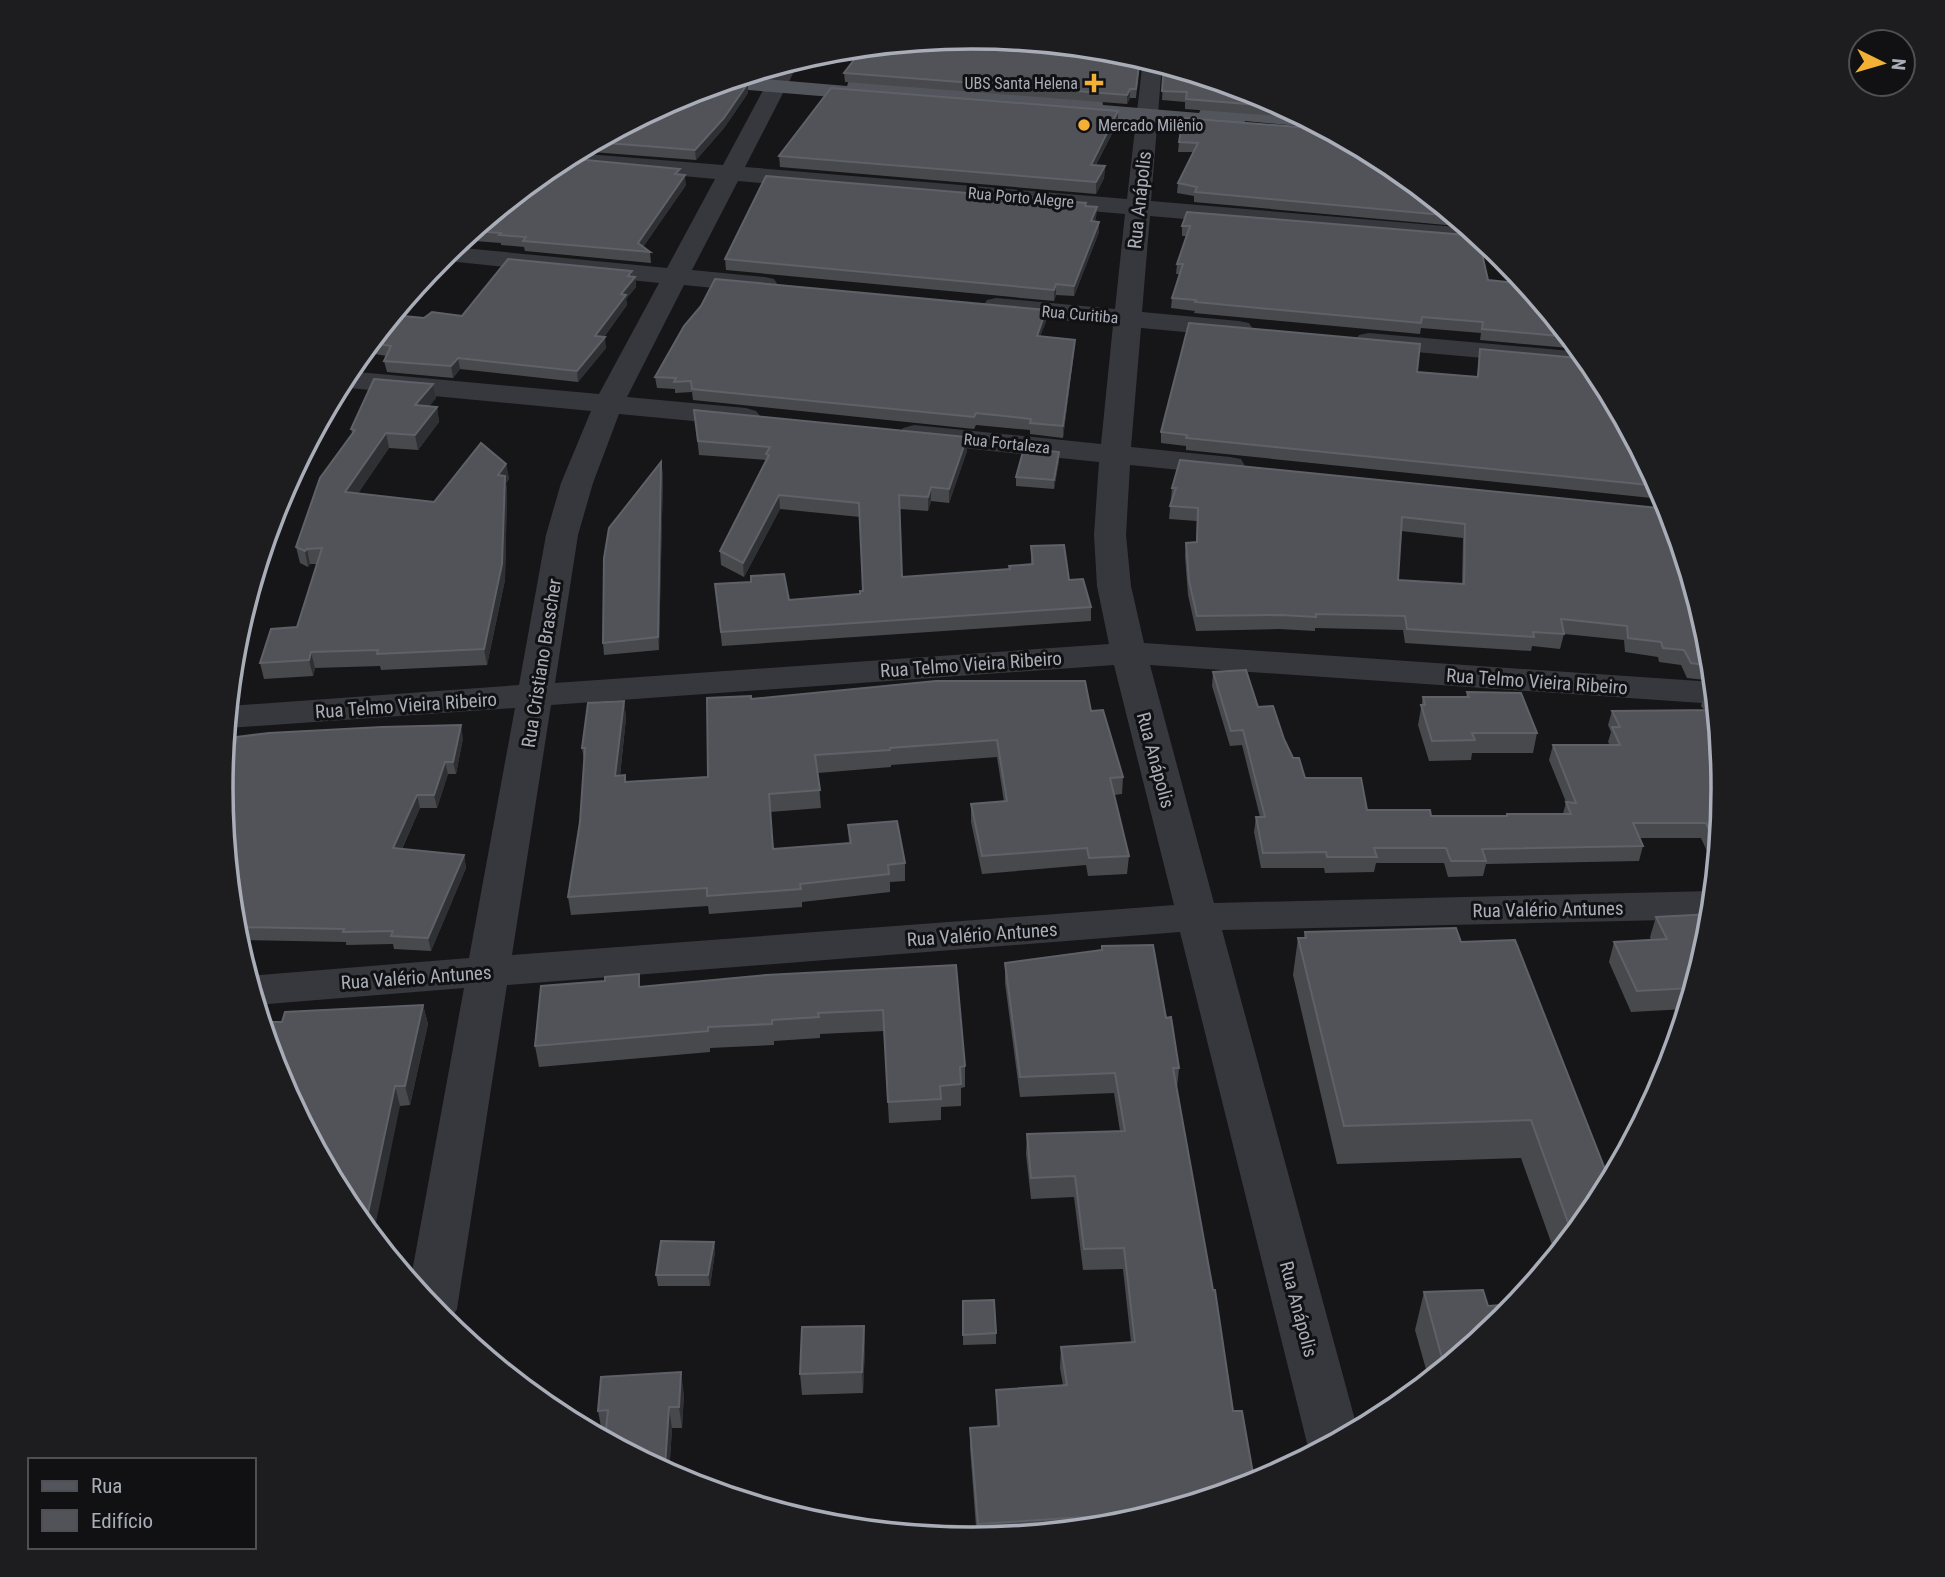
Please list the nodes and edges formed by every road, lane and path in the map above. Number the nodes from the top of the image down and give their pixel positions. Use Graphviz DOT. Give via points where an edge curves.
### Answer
graph roads {
  1 [pos="1151,71"];
  2 [pos="782,76"];
  3 [pos="1148,112"];
  4 [pos="1286,119"];
  5 [pos="1305,128"];
  6 [pos="583,161"];
  7 [pos="731,173"];
  8 [pos="1138,207"];
  9 [pos="1462,235"];
  10 [pos="461,256"];
  11 [pos="676,276"];
  12 [pos="786,286"];
  13 [pos="977,305"];
  14 [pos="1128,319"];
  15 [pos="1264,331"];
  16 [pos="1345,339"];
  17 [pos="1574,360"];
  18 [pos="357,380"];
  19 [pos="609,403"];
  20 [pos="773,419"];
  21 [pos="883,431"];
  22 [pos="1115,454"];
  23 [pos="1254,469"];
  24 [pos="1129,653"];
  25 [pos="1706,692"];
  26 [pos="536,695"];
  27 [pos="237,716"];
  28 [pos="1703,905"];
  29 [pos="1197,917"];
  30 [pos="489,971"];
  31 [pos="261,989"];
  32 [pos="434,1295"];
  33 [pos="1332,1435"];
  1 -- 3 [label="street, Rua Anápolis"];
  2 -- 3 [label="main road"];
  2 -- 7 [label="street, Rua Cristiano Brascher"];
  3 -- 4 [label="main road"];
  3 -- 5 [label="main road"];
  3 -- 8 [label="street, Rua Anápolis"];
  6 -- 7 [label="street, Rua Porto Alegre"];
  7 -- 8 [label="street, Rua Porto Alegre"];
  7 -- 11 [label="street, Rua Cristiano Brascher"];
  8 -- 9 [label="street, Rua Porto Alegre"];
  8 -- 14 [label="street, Rua Anápolis"];
  10 -- 11 [label="street"];
  11 -- 12 [label="street"];
  11 -- 19 [label="street, Rua Cristiano Brascher"];
  13 -- 14 [label="street, Rua Curitiba"];
  14 -- 15 [label="street, Rua Curitiba"];
  14 -- 22 [label="street, Rua Anápolis"];
  16 -- 17 [label="street"];
  18 -- 19 [label="street"];
  19 -- 20 [label="street"];
  19 -- 26 [label="street, Rua Cristiano Brascher" via="562,535"];
  21 -- 22 [label="street, Rua Fortaleza"];
  22 -- 23 [label="street, Rua Fortaleza"];
  22 -- 24 [label="street, Rua Anápolis" via="1110,535 1114,586"];
  24 -- 25 [label="street, Rua Telmo Vieira Ribeiro"];
  24 -- 26 [label="street, Rua Telmo Vieira Ribeiro"];
  24 -- 29 [label="street, Rua Anápolis"];
  26 -- 27 [label="street, Rua Telmo Vieira Ribeiro"];
  26 -- 30 [label="street, Rua Cristiano Brascher"];
  28 -- 29 [label="street, Rua Valério Antunes"];
  29 -- 30 [label="street, Rua Valério Antunes"];
  29 -- 33 [label="street, Rua Anápolis"];
  30 -- 31 [label="street, Rua Valério Antunes"];
  30 -- 32 [label="street, Rua Cristiano Brascher"];
}
